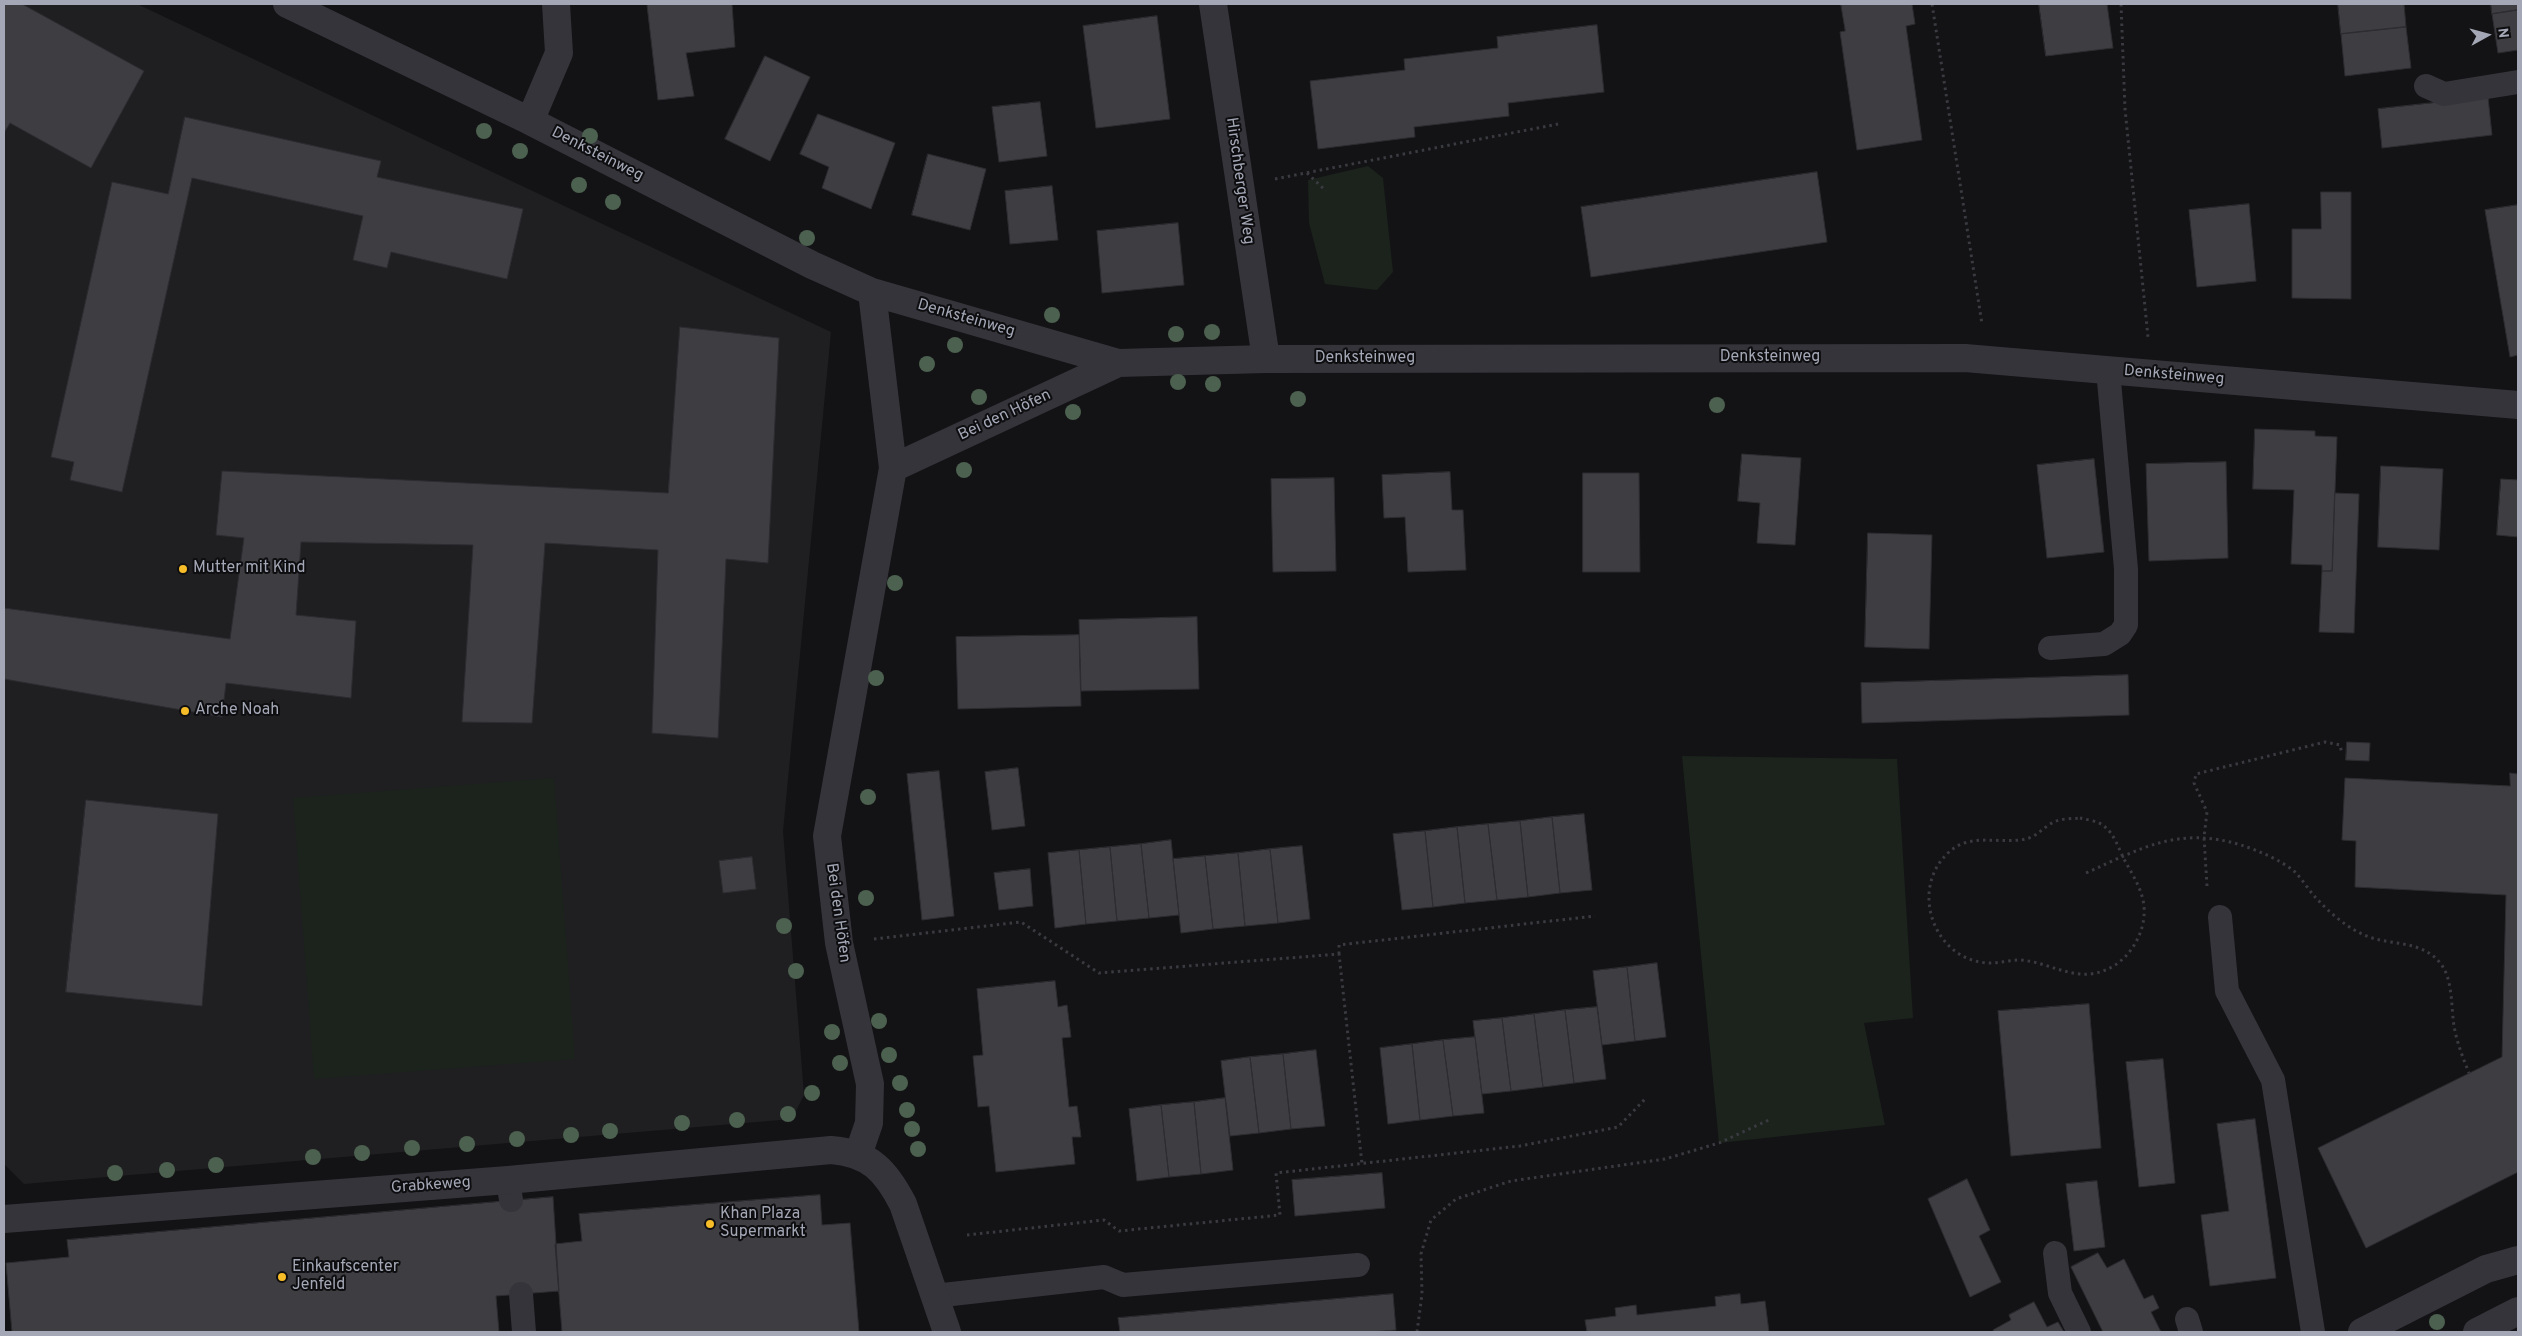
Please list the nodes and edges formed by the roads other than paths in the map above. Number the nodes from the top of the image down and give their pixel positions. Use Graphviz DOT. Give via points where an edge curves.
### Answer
graph roads {
  1 [pos="286,4"];
  2 [pos="556,4"];
  3 [pos="1213,4"];
  4 [pos="2518,82"];
  5 [pos="2426,86"];
  6 [pos="530,122"];
  7 [pos="872,292"];
  8 [pos="1266,359"];
  9 [pos="1118,363"];
  10 [pos="2108,370"];
  11 [pos="2518,405"];
  12 [pos="893,468"];
  13 [pos="2050,648"];
  14 [pos="2220,917"];
  15 [pos="858,1154"];
  16 [pos="4,1219"];
  17 [pos="2055,1253"];
  18 [pos="2518,1260"];
  19 [pos="1358,1264"];
  20 [pos="521,1294"];
  21 [pos="934,1296"];
  22 [pos="2518,1310"];
  23 [pos="524,1332"];
  24 [pos="947,1332"];
  25 [pos="2079,1332"];
  26 [pos="2312,1332"];
  27 [pos="2362,1332"];
  28 [pos="2477,1332"];
  1 -- 6 [label="street, Denksteinweg"];
  2 -- 6 [label="street" via="559,53"];
  3 -- 8 [label="street, Hirschberger Weg"];
  4 -- 5 [label="lane" via="2444,94"];
  6 -- 7 [label="street, Denksteinweg" via="812,265"];
  7 -- 9 [label="street, Denksteinweg"];
  7 -- 12 [label="street, Bei den Höfen"];
  8 -- 9 [label="street, Denksteinweg"];
  8 -- 10 [label="street, Denksteinweg" via="1965,358"];
  9 -- 12 [label="street, Bei den Höfen"];
  10 -- 11 [label="street, Denksteinweg"];
  10 -- 13 [label="lane" via="2126,569 2126,625 2120,634 2104,644"];
  12 -- 15 [label="street, Bei den Höfen" via="827,836 839,943 870,1084 869,1123"];
  14 -- 26 [label="lane" via="2227,991 2273,1080"];
  15 -- 16 [label="street, Grabkeweg" via="831,1150 509,1190"];
  15 -- 21 [label="street" via="878,1168 903,1204"];
  17 -- 25 [label="lane" via="2060,1294"];
  18 -- 27 [label="street" via="2486,1269"];
  19 -- 21 [label="lane" via="1123,1285 1104,1277"];
  20 -- 23 [label="lane"];
  21 -- 24 [label="street"];
  22 -- 28 [label="street"];
}
